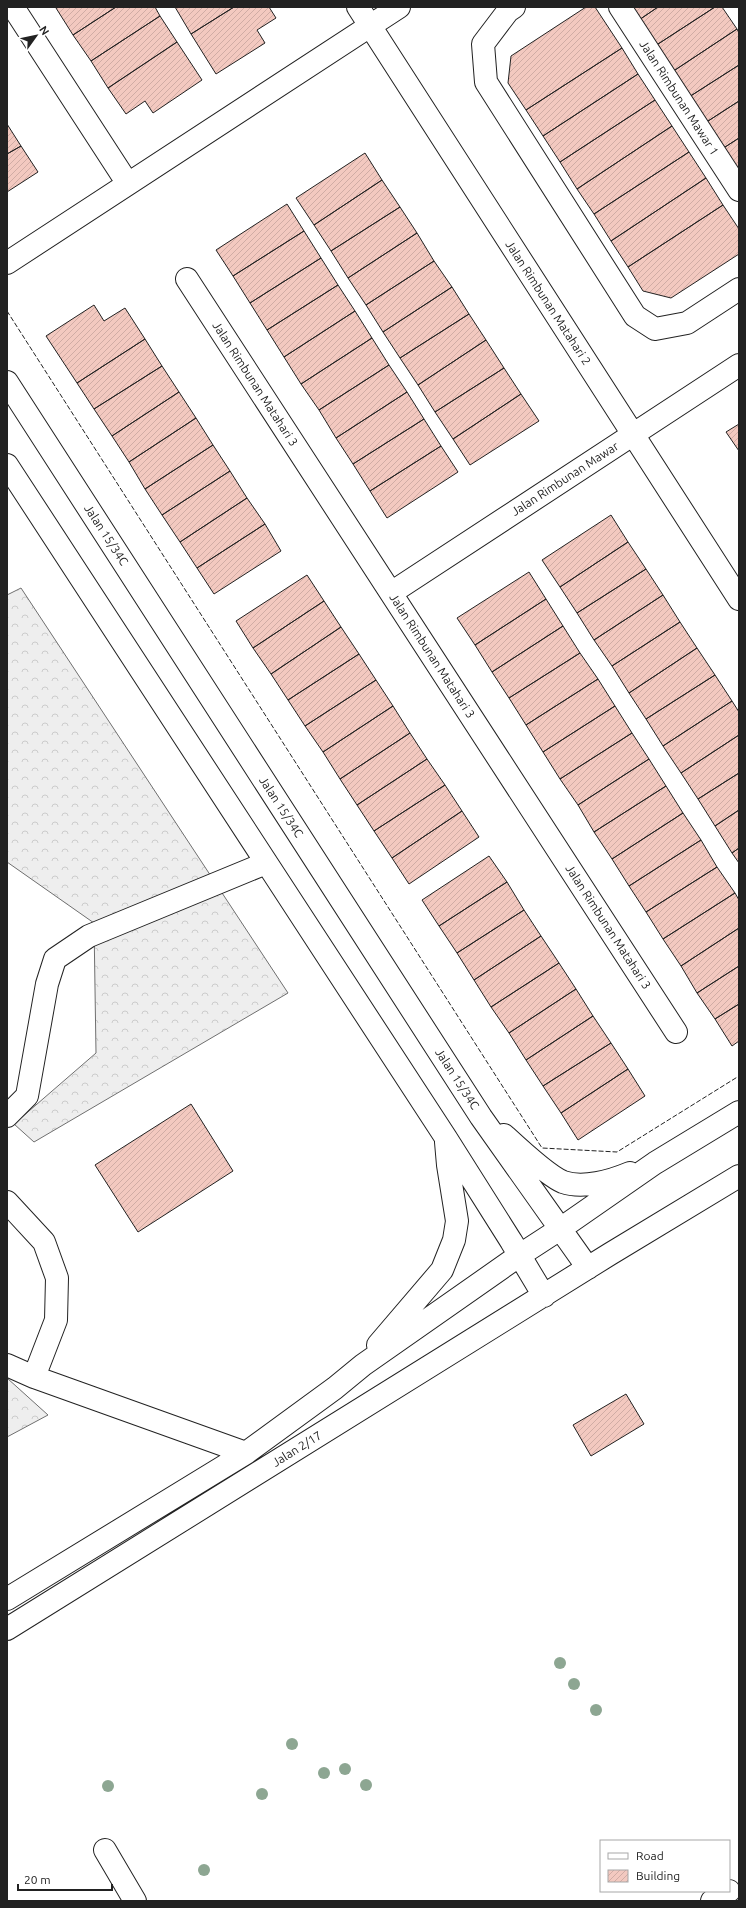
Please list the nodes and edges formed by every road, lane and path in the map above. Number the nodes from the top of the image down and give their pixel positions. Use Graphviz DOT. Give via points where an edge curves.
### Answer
graph roads {
  1 [pos="13,7"];
  2 [pos="358,7"];
  3 [pos="398,7"];
  4 [pos="514,7"];
  5 [pos="620,7"];
  6 [pos="370,26"];
  7 [pos="128,184"];
  8 [pos="739,190"];
  9 [pos="7,263"];
  10 [pos="187,279"];
  11 [pos="739,289"];
  12 [pos="739,365"];
  13 [pos="7,382"];
  14 [pos="632,435"];
  15 [pos="7,465"];
  16 [pos="391,593"];
  17 [pos="739,599"];
  18 [pos="266,863"];
  19 [pos="676,1032"];
  20 [pos="739,1112"];
  21 [pos="7,1116"];
  22 [pos="481,1117"];
  23 [pos="446,1138"];
  24 [pos="655,1163"];
  25 [pos="739,1176"];
  26 [pos="7,1202"];
  27 [pos="560,1229"];
  28 [pos="520,1255"];
  29 [pos="588,1268"];
  30 [pos="544,1296"];
  31 [pos="7,1365"];
  32 [pos="363,1365"];
  33 [pos="34,1377"];
  34 [pos="246,1453"];
  35 [pos="7,1599"];
  36 [pos="7,1629"];
  37 [pos="105,1850"];
  38 [pos="739,1885"];
  39 [pos="730,1890"];
  40 [pos="727,1892"];
  41 [pos="135,1901"];
  42 [pos="712,1901"];
  1 -- 7 [label="street"];
  2 -- 6 [label="street, Jalan Rimbunan Matahari 2"];
  3 -- 6 [label="street"];
  4 -- 11 [label="street" via="508,11 483,44 486,82 635,316 655,329 688,323"];
  5 -- 8 [label="street, Jalan Rimbunan Mawar 1"];
  6 -- 7 [label="street"];
  6 -- 14 [label="street, Jalan Rimbunan Matahari 2"];
  7 -- 9 [label="street"];
  10 -- 16 [label="street, Jalan Rimbunan Matahari 3"];
  12 -- 14 [label="street, Jalan Rimbunan Mawar"];
  13 -- 22 [label="street, Jalan 15/34C"];
  14 -- 16 [label="street, Jalan Rimbunan Mawar"];
  14 -- 17 [label="street, Jalan Rimbunan Matahari 2"];
  15 -- 18 [label="street"];
  16 -- 19 [label="street, Jalan Rimbunan Matahari 3"];
  18 -- 21 [label="street" via="89,936 56,959 47,984 27,1096"];
  18 -- 23 [label="street"];
  20 -- 24 [label="street"];
  22 -- 24 [label="street" via="562,1182 583,1184 613,1180"];
  22 -- 27 [label="street, Jalan 15/34C"];
  23 -- 28 [label="street"];
  23 -- 32 [label="street" via="457,1221 454,1240 442,1270"];
  24 -- 27 [label="street"];
  25 -- 29 [label="street"];
  26 -- 33 [label="street" via="44,1242 57,1278 56,1320"];
  27 -- 28 [label="street"];
  27 -- 29 [label="street, Jalan 15/34C"];
  28 -- 30 [label="street"];
  28 -- 32 [label="street"];
  29 -- 30 [label="street, Jalan 2/17"];
  30 -- 36 [label="street, Jalan 2/17"];
  31 -- 33 [label="street"];
  32 -- 34 [label="street, Jalan 2/17"];
  33 -- 34 [label="street"];
  34 -- 35 [label="street, Jalan 2/17"];
  37 -- 41 [label="street"];
  38 -- 39 [label="street"];
  40 -- 42 [label="street"];
}
